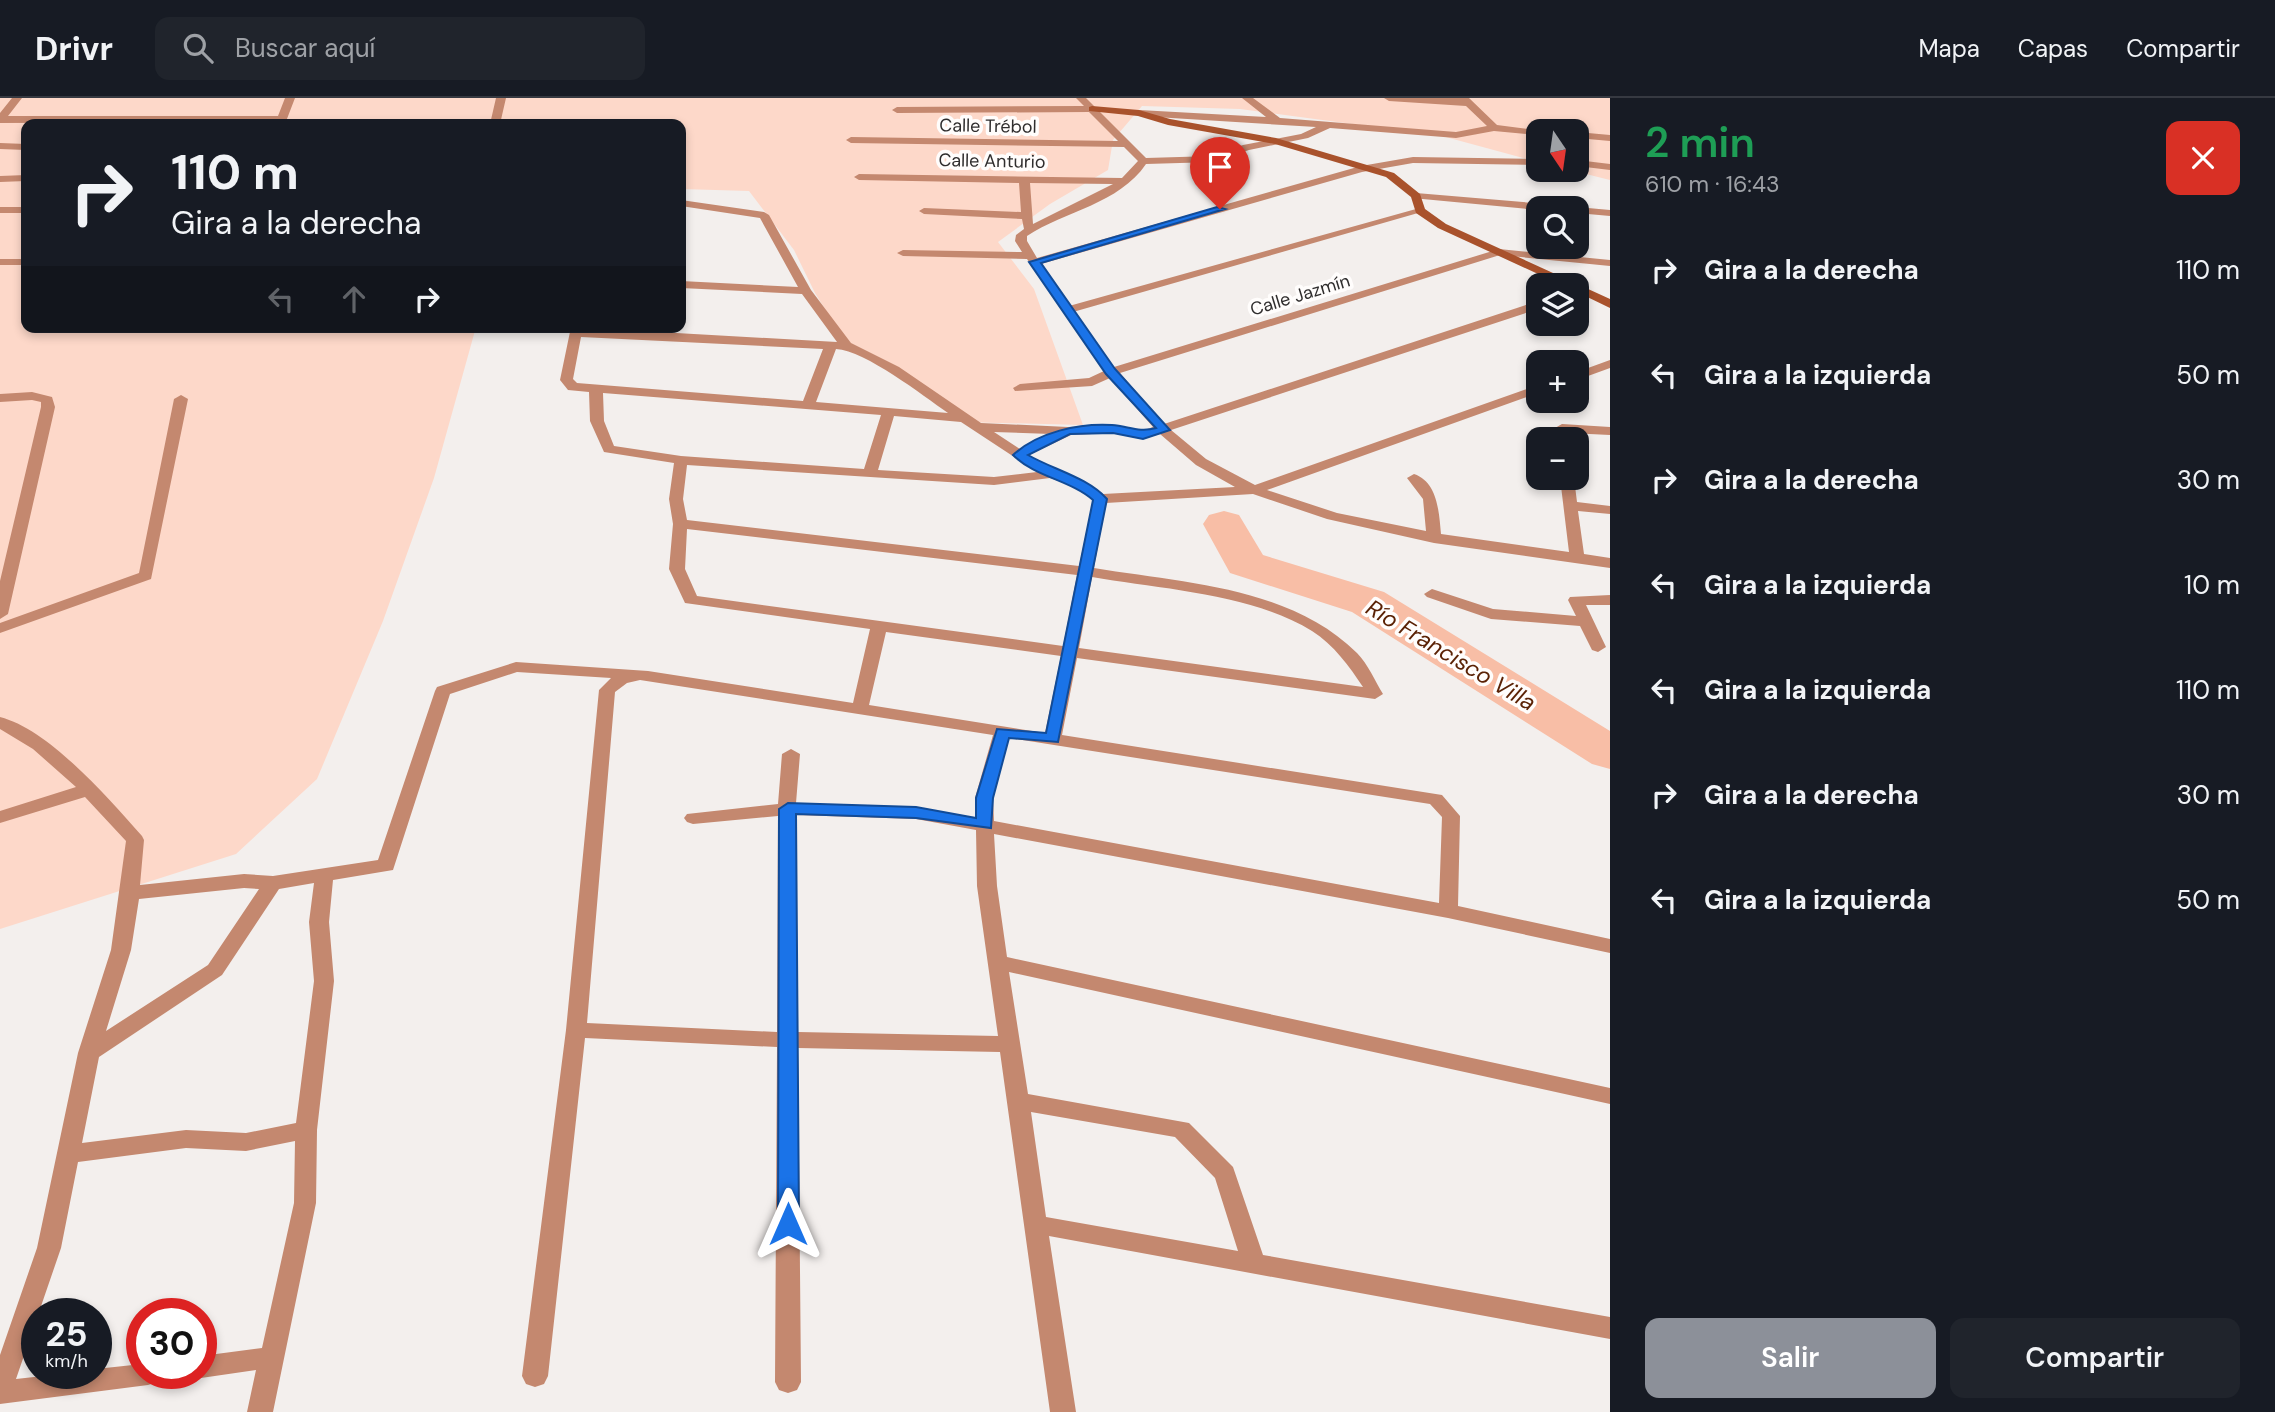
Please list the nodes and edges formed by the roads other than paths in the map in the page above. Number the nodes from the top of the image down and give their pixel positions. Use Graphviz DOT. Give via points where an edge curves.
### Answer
graph roads {
  1 [pos="17,98"];
  2 [pos="290,98"];
  3 [pos="500,98"];
  4 [pos="1082,98"];
  5 [pos="1150,98"];
  6 [pos="1247,98"];
  7 [pos="1388,98"];
  8 [pos="1467,101"];
  9 [pos="1098,105"];
  10 [pos="897,110"];
  11 [pos="1139,113"];
  12 [pos="1168,114"];
  13 [pos="282,119"];
  14 [pos="496,119"];
  15 [pos="1,120"];
  16 [pos="21,120"];
  17 [pos="1278,121"];
  18 [pos="1331,125"];
  19 [pos="1494,128"];
  20 [pos="1526,131"];
  21 [pos="1304,136"];
  22 [pos="1589,136"];
  23 [pos="1610,138"];
  24 [pos="851,140"];
  25 [pos="1276,141"];
  26 [pos="1125,144"];
  27 [pos="0,146"];
  28 [pos="21,147"];
  29 [pos="1143,161"];
  30 [pos="1526,162"];
  31 [pos="1589,164"];
  32 [pos="1610,167"];
  33 [pos="1361,169"];
  34 [pos="859,177"];
  35 [pos="0,178"];
  36 [pos="21,178"];
  37 [pos="1024,178"];
  38 [pos="1125,181"];
  39 [pos="1416,196"];
  40 [pos="686,204"];
  41 [pos="1526,205"];
  42 [pos="0,210"];
  43 [pos="21,210"];
  44 [pos="924,211"];
  45 [pos="1420,211"];
  46 [pos="1589,211"];
  47 [pos="1610,213"];
  48 [pos="1027,216"];
  49 [pos="1028,231"];
  50 [pos="903,253"];
  51 [pos="1499,253"];
  52 [pos="1032,259"];
  53 [pos="0,262"];
  54 [pos="21,262"];
  55 [pos="1610,263"];
  56 [pos="1542,273"];
  57 [pos="686,285"];
  58 [pos="806,291"];
  59 [pos="1589,294"];
  60 [pos="1610,304"];
  61 [pos="1526,309"];
  62 [pos="1068,310"];
  63 [pos="576,333"];
  64 [pos="628,333"];
  65 [pos="831,345"];
  66 [pos="847,346"];
  67 [pos="1610,364"];
  68 [pos="1111,372"];
  69 [pos="1589,372"];
  70 [pos="1020,388"];
  71 [pos="596,391"];
  72 [pos="1526,393"];
  73 [pos="0,398"];
  74 [pos="181,398"];
  75 [pos="808,405"];
  76 [pos="889,411"];
  77 [pos="974,422"];
  78 [pos="1164,430"];
  79 [pos="1589,430"];
  80 [pos="1068,431"];
  81 [pos="1610,431"];
  82 [pos="1019,455"];
  83 [pos="681,460"];
  84 [pos="870,473"];
  85 [pos="1051,474"];
  86 [pos="1414,478"];
  87 [pos="1253,490"];
  88 [pos="1568,490"];
  89 [pos="1100,499"];
  90 [pos="1570,506"];
  91 [pos="1610,510"];
  92 [pos="680,524"];
  93 [pos="1434,539"];
  94 [pos="1577,557"];
  95 [pos="1610,563"];
  96 [pos="1083,571"];
  97 [pos="1432,594"];
  98 [pos="1610,600"];
  99 [pos="0,614"];
  100 [pos="1586,621"];
  101 [pos="880,626"];
  102 [pos="0,628"];
  103 [pos="1598,647"];
  104 [pos="1068,651"];
  105 [pos="648,676"];
  106 [pos="860,710"];
  107 [pos="0,722"];
  108 [pos="1002,733"];
  109 [pos="1053,738"];
  110 [pos="791,754"];
  111 [pos="90,789"];
  112 [pos="788,809"];
  113 [pos="0,817"];
  114 [pos="693,818"];
  115 [pos="985,825"];
  116 [pos="324,877"];
  117 [pos="273,883"];
  118 [pos="130,893"];
  119 [pos="1448,911"];
  120 [pos="1610,946"];
  121 [pos="999,962"];
  122 [pos="576,1030"];
  123 [pos="788,1040"];
  124 [pos="1010,1044"];
  125 [pos="89,1053"];
  126 [pos="1610,1096"];
  127 [pos="1018,1101"];
  128 [pos="306,1130"];
  129 [pos="67,1154"];
  130 [pos="1034,1224"];
  131 [pos="1254,1264"];
  132 [pos="1610,1328"];
  133 [pos="272,1357"];
  134 [pos="217,1365"];
  135 [pos="535,1376"];
  136 [pos="126,1377"];
  137 [pos="788,1382"];
  138 [pos="0,1392"];
  139 [pos="260,1412"];
  140 [pos="1063,1412"];
  1 -- 15 [label="street"];
  2 -- 13 [label="street"];
  3 -- 14 [label="street"];
  4 -- 9 [label="street"];
  5 -- 12 [label="street"];
  6 -- 17 [label="street"];
  7 -- 8 [label="street"];
  8 -- 19 [label="street"];
  9 -- 10 [label="street"];
  9 -- 11 [label="street"];
  9 -- 26 [label="street"];
  11 -- 12 [label="street"];
  11 -- 25 [label="street"];
  12 -- 17 [label="street"];
  15 -- 16 [label="street"];
  17 -- 18 [label="street"];
  17 -- 21 [label="street"];
  18 -- 19 [label="street" via="1456,135"];
  18 -- 21 [label="street"];
  19 -- 20 [label="street"];
  21 -- 25 [label="street"];
  22 -- 23 [label="street"];
  24 -- 26 [label="street, Calle Trébol"];
  25 -- 29 [label="street" via="1214,159"];
  25 -- 33 [label="street"];
  26 -- 29 [label="street"];
  27 -- 28 [label="street"];
  29 -- 38 [label="street"];
  30 -- 33 [label="street" via="1413,160"];
  31 -- 32 [label="street"];
  33 -- 39 [label="street" via="1390,176"];
  33 -- 52 [label="street"];
  34 -- 37 [label="street, Calle Anturio"];
  35 -- 36 [label="street"];
  37 -- 38 [label="street, Calle Anturio"];
  37 -- 48 [label="street"];
  38 -- 49 [label="street"];
  39 -- 41 [label="street"];
  39 -- 45 [label="street"];
  40 -- 58 [label="street" via="764,215"];
  42 -- 43 [label="street"];
  44 -- 48 [label="street"];
  45 -- 51 [label="street"];
  45 -- 62 [label="street"];
  46 -- 47 [label="street"];
  48 -- 49 [label="street"];
  49 -- 52 [label="street" via="1021,241"];
  50 -- 52 [label="street"];
  51 -- 55 [label="street"];
  51 -- 56 [label="street"];
  51 -- 68 [label="street, Calle Jazmín"];
  52 -- 62 [label="street"];
  53 -- 54 [label="street"];
  57 -- 58 [label="street"];
  58 -- 66 [label="street"];
  59 -- 60 [label="street"];
  61 -- 78 [label="street"];
  62 -- 68 [label="street"];
  63 -- 71 [label="street" via="566,380 573,387"];
  64 -- 65 [label="street"];
  65 -- 66 [label="street"];
  65 -- 75 [label="street"];
  66 -- 77 [label="street" via="894,370"];
  67 -- 69 [label="street"];
  68 -- 70 [label="street, Calle Jazmín" via="1092,382"];
  68 -- 78 [label="street"];
  71 -- 75 [label="street" via="637,390"];
  71 -- 83 [label="street" via="597,421 609,449"];
  72 -- 87 [label="street"];
  73 -- 99 [label="street" via="32,396 47,400 48,407"];
  74 -- 102 [label="street" via="146,576"];
  75 -- 76 [label="street"];
  76 -- 77 [label="street"];
  76 -- 84 [label="street"];
  77 -- 80 [label="street"];
  77 -- 82 [label="street"];
  78 -- 80 [label="street" via="1143,435 1113,429"];
  78 -- 87 [label="street" via="1200,462"];
  79 -- 81 [label="street"];
  80 -- 82 [label="street"];
  82 -- 85 [label="street"];
  83 -- 84 [label="street"];
  83 -- 92 [label="street" via="676,499"];
  84 -- 85 [label="street" via="994,481"];
  85 -- 89 [label="street" via="1084,485"];
  86 -- 93 [label="street" via="1430,499"];
  87 -- 89 [label="street"];
  87 -- 93 [label="street" via="1350,523"];
  88 -- 90 [label="street"];
  89 -- 96 [label="street"];
  90 -- 91 [label="street"];
  90 -- 94 [label="street"];
  92 -- 96 [label="street"];
  92 -- 101 [label="street" via="677,569 691,600"];
  93 -- 94 [label="street"];
  94 -- 95 [label="street"];
  96 -- 104 [label="street"];
  96 -- 104 [label="street" via="1251,599 1318,628 1353,658 1376,694"];
  97 -- 100 [label="street" via="1491,614"];
  98 -- 100 [label="street" via="1576,600"];
  100 -- 103 [label="street"];
  101 -- 104 [label="street"];
  101 -- 106 [label="street"];
  104 -- 109 [label="street"];
  105 -- 106 [label="street"];
  105 -- 116 [label="street" via="516,667 443,691 386,866"];
  105 -- 122 [label="street" via="622,678 607,690"];
  106 -- 108 [label="street"];
  107 -- 111 [label="street" via="24,733"];
  108 -- 109 [label="street"];
  108 -- 115 [label="street" via="984,798"];
  109 -- 119 [label="street" via="1436,799 1451,816"];
  110 -- 112 [label="street"];
  111 -- 113 [label="street"];
  111 -- 118 [label="street" via="135,841"];
  112 -- 114 [label="street"];
  112 -- 115 [label="street" via="916,813"];
  112 -- 123 [label="street"];
  115 -- 119 [label="street"];
  115 -- 121 [label="street" via="986,886"];
  116 -- 117 [label="street"];
  116 -- 128 [label="street" via="318,922 324,981"];
  117 -- 118 [label="street" via="244,881"];
  117 -- 125 [label="street" via="215,970"];
  118 -- 125 [label="street" via="121,950"];
  119 -- 120 [label="street"];
  121 -- 124 [label="street"];
  121 -- 126 [label="street"];
  122 -- 123 [label="street"];
  122 -- 135 [label="street"];
  123 -- 124 [label="street"];
  123 -- 137 [label="street"];
  124 -- 127 [label="street"];
  125 -- 129 [label="street"];
  127 -- 130 [label="street"];
  127 -- 131 [label="street" via="1181,1129 1225,1173"];
  128 -- 129 [label="street" via="246,1142 186,1139"];
  128 -- 133 [label="street" via="305,1203"];
  129 -- 138 [label="street" via="49,1248"];
  130 -- 131 [label="street"];
  130 -- 140 [label="street"];
  131 -- 132 [label="street"];
  133 -- 134 [label="street"];
  133 -- 139 [label="street"];
  136 -- 138 [label="street"];
}
